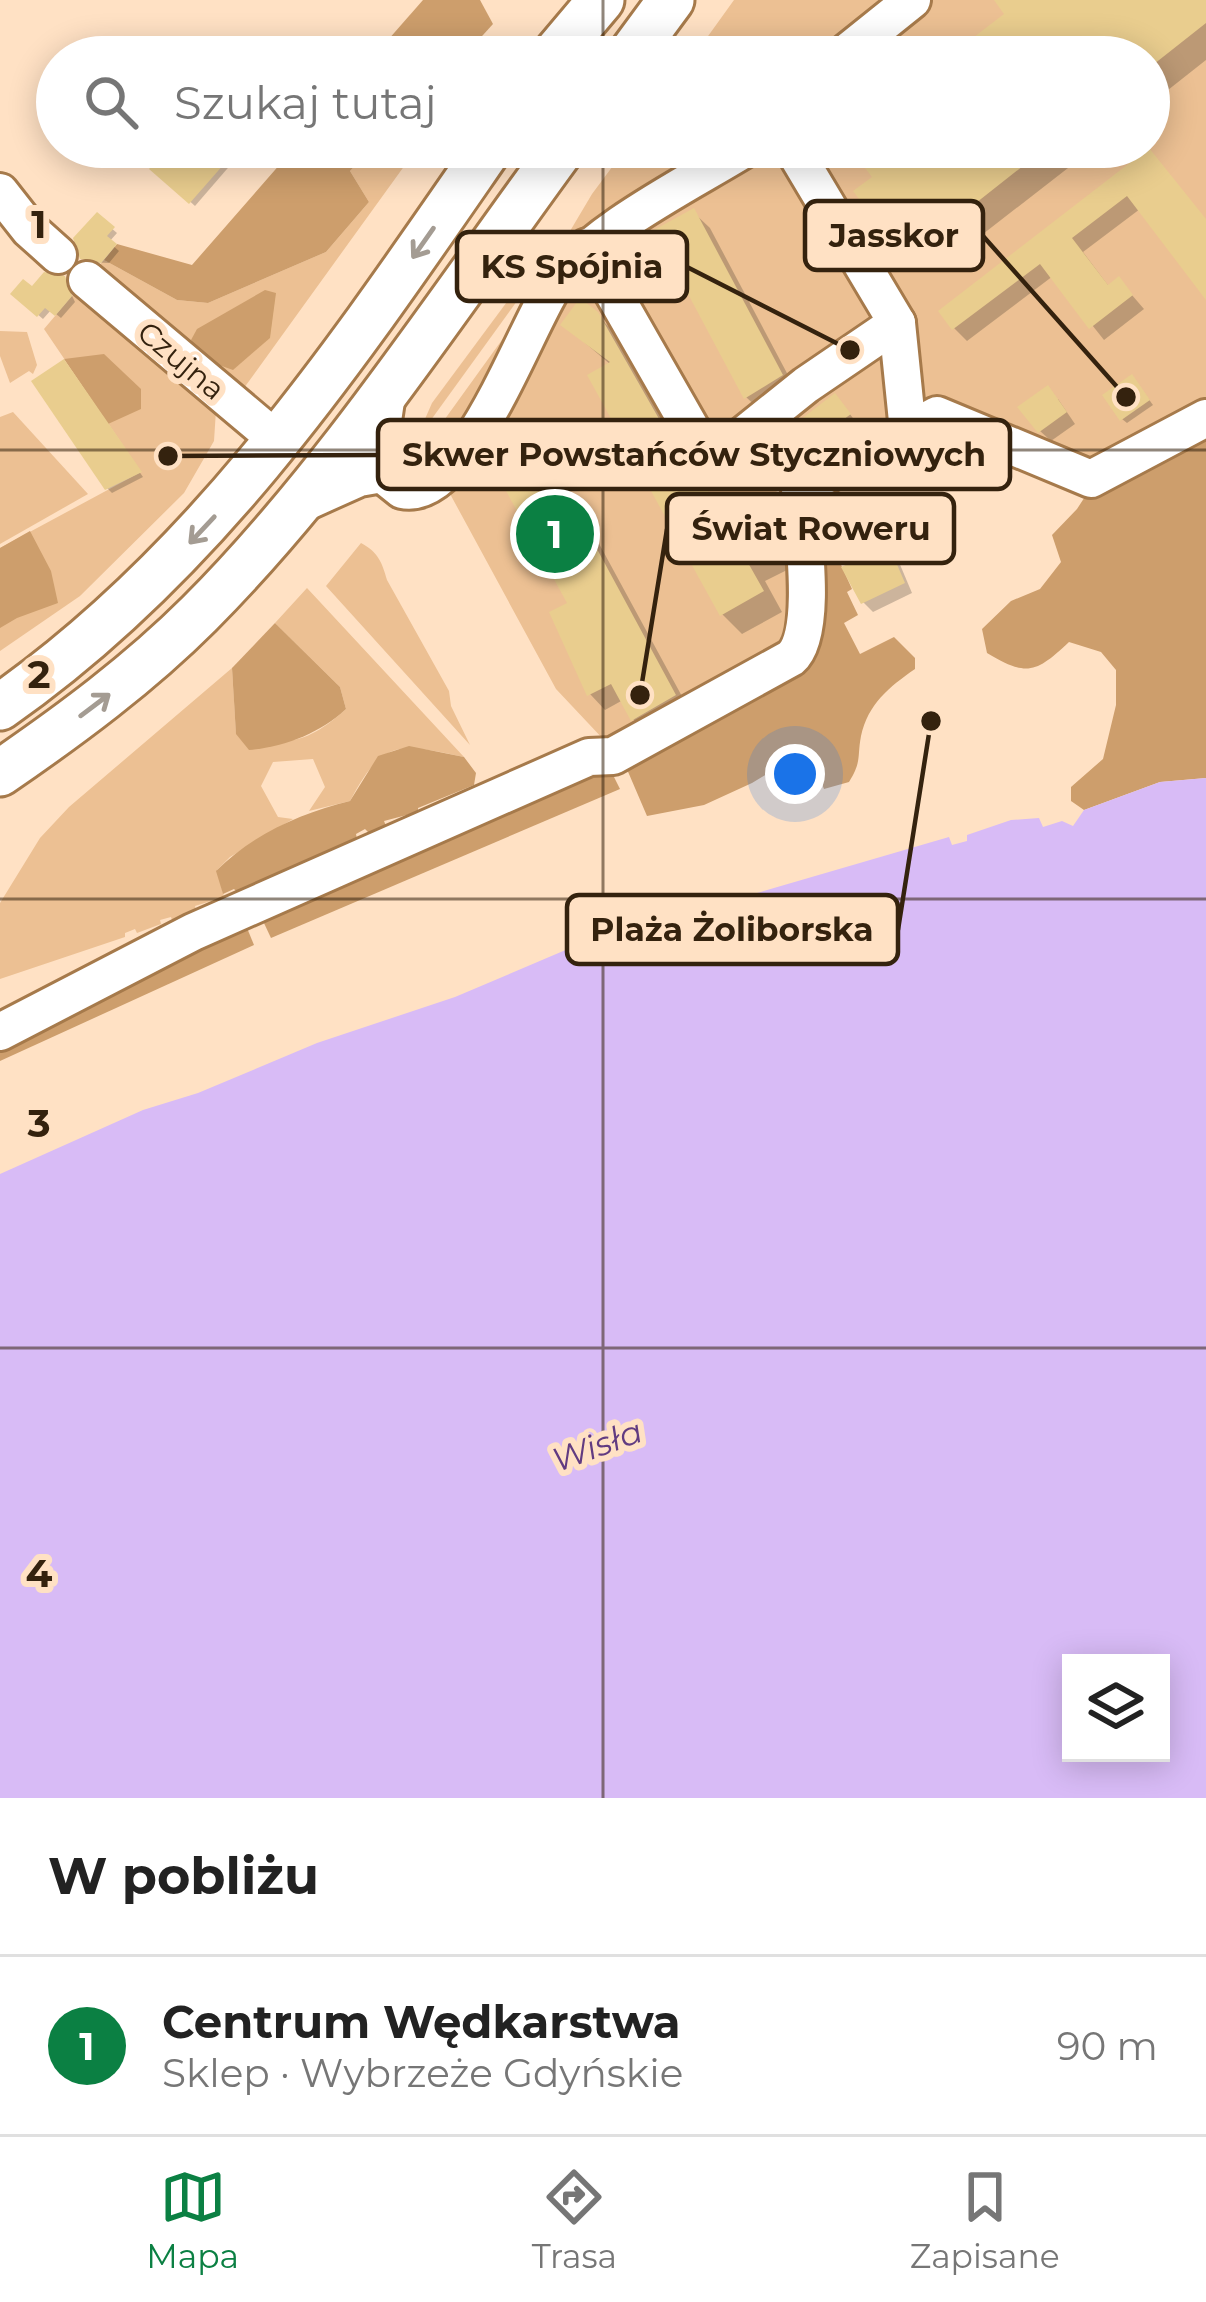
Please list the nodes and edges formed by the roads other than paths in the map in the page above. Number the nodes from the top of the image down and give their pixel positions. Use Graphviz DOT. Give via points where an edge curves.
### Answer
graph roads {
  1 [pos="601,0"];
  2 [pos="671,0"];
  3 [pos="912,0"];
  4 [pos="568,24"];
  5 [pos="644,36"];
  6 [pos="867,36"];
  7 [pos="475,168"];
  8 [pos="548,168"];
  9 [pos="715,168"];
  10 [pos="804,168"];
  11 [pos="0,192"];
  12 [pos="587,248"];
  13 [pos="58,256"];
  14 [pos="86,280"];
  15 [pos="896,323"];
  16 [pos="388,385"];
  17 [pos="1206,418"];
  18 [pos="908,431"];
  19 [pos="277,440"];
  20 [pos="382,474"];
  21 [pos="295,506"];
  22 [pos="0,707"];
  23 [pos="0,772"];
  24 [pos="0,1031"];
  1 -- 4 [label="main road"];
  2 -- 5 [label="main road"];
  3 -- 6 [label="street"];
  7 -- 19 [label="main road, one-way"];
  8 -- 16 [label="main road"];
  9 -- 12 [label="street"];
  10 -- 15 [label="street"];
  11 -- 13 [label="street"];
  12 -- 15 [label="street" via="710,462"];
  12 -- 20 [label="street" via="554,286 446,473 410,492"];
  14 -- 19 [label="street, Czujna"];
  15 -- 18 [label="street"];
  16 -- 20 [label="street"];
  16 -- 21 [label="main road"];
  17 -- 18 [label="street" via="1091,479 937,415"];
  18 -- 24 [label="street" via="800,489 807,628 791,658 613,756 589,757 193,932"];
  19 -- 22 [label="main road, one-way" via="173,562"];
  20 -- 21 [label="street"];
  23 -- 21 [label="main road, one-way" via="137,671 229,584"];
}
